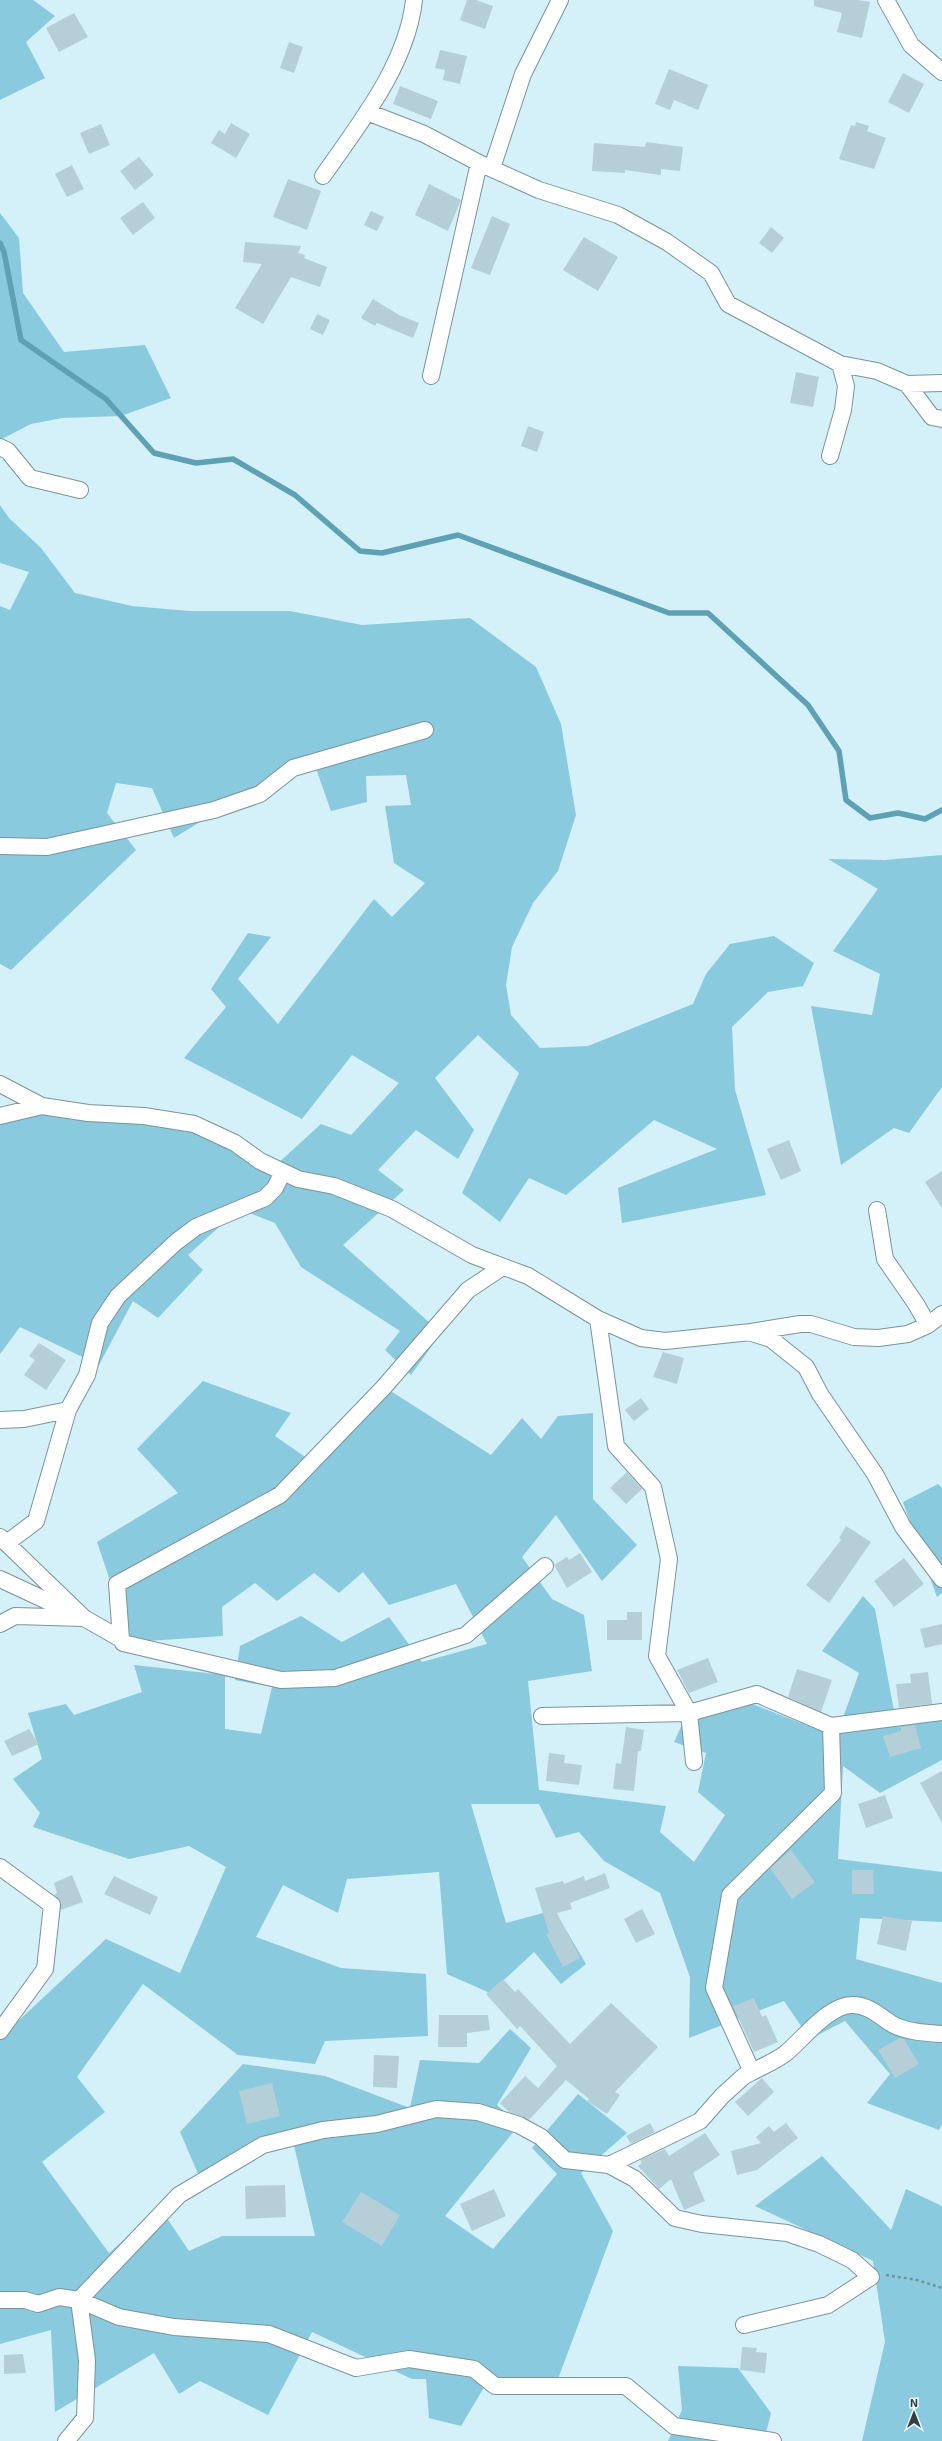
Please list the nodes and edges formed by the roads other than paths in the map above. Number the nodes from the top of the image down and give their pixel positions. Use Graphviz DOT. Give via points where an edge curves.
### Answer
graph roads {
  1 [pos="414,0"];
  2 [pos="560,0"];
  3 [pos="886,0"];
  4 [pos="942,72"];
  5 [pos="367,112"];
  6 [pos="486,166"];
  7 [pos="322,176"];
  8 [pos="840,364"];
  9 [pos="431,376"];
  10 [pos="942,383"];
  11 [pos="907,384"];
  12 [pos="942,419"];
  13 [pos="0,447"];
  14 [pos="830,456"];
  15 [pos="80,490"];
  16 [pos="425,730"];
  17 [pos="0,846"];
  18 [pos="0,1084"];
  19 [pos="42,1106"];
  20 [pos="0,1116"];
  21 [pos="282,1172"];
  22 [pos="876,1210"];
  23 [pos="501,1268"];
  24 [pos="942,1314"];
  25 [pos="598,1319"];
  26 [pos="928,1325"];
  27 [pos="751,1332"];
  28 [pos="68,1410"];
  29 [pos="0,1420"];
  30 [pos="4,1540"];
  31 [pos="545,1566"];
  32 [pos="0,1579"];
  33 [pos="942,1579"];
  34 [pos="84,1618"];
  35 [pos="0,1624"];
  36 [pos="121,1639"];
  37 [pos="942,1712"];
  38 [pos="689,1713"];
  39 [pos="542,1716"];
  40 [pos="831,1726"];
  41 [pos="694,1762"];
  42 [pos="0,1866"];
  43 [pos="4,2021"];
  44 [pos="942,2034"];
  45 [pos="752,2072"];
  46 [pos="609,2165"];
  47 [pos="0,2300"];
  48 [pos="79,2300"];
  49 [pos="744,2325"];
  50 [pos="66,2441"];
  51 [pos="773,2441"];
  1 -- 5 [label="street" via="412,16 395,62"];
  2 -- 6 [label="street" via="523,74"];
  3 -- 4 [label="street" via="911,45"];
  5 -- 6 [label="street" via="424,134"];
  5 -- 7 [label="street"];
  6 -- 8 [label="street" via="540,190 618,215 667,242 711,273 728,304"];
  6 -- 9 [label="street"];
  8 -- 11 [label="street" via="877,371"];
  8 -- 14 [label="street" via="846,386 843,410"];
  10 -- 11 [label="street"];
  11 -- 12 [label="street" via="932,416"];
  13 -- 15 [label="street" via="8,451 30,478"];
  16 -- 17 [label="street" via="293,768 260,794 214,810 47,847"];
  18 -- 19 [label="street"];
  19 -- 20 [label="street"];
  19 -- 21 [label="street" via="88,1113 144,1116 194,1124 235,1143 260,1161"];
  21 -- 23 [label="street" via="298,1179 353,1193 392,1209 472,1255"];
  21 -- 28 [label="street" via="275,1188 265,1198 196,1227 176,1242 118,1296 100,1323 87,1375"];
  22 -- 26 [label="street" via="885,1259"];
  23 -- 25 [label="street" via="528,1276"];
  23 -- 36 [label="street" via="468,1290 384,1387 280,1495 117,1584"];
  24 -- 26 [label="street"];
  25 -- 27 [label="street" via="641,1338 665,1341"];
  25 -- 38 [label="street" via="616,1446 653,1487 669,1559 657,1656"];
  26 -- 27 [label="street" via="908,1334 878,1338 854,1337 811,1324"];
  27 -- 33 [label="street" via="771,1339 806,1367 820,1394 875,1474 902,1527"];
  28 -- 29 [label="street" via="24,1419"];
  28 -- 30 [label="street" via="36,1521"];
  30 -- 34 [label="street"];
  31 -- 36 [label="street" via="466,1635 335,1678 281,1680 123,1643"];
  32 -- 34 [label="street"];
  34 -- 35 [label="street" via="14,1616"];
  34 -- 36 [label="street"];
  37 -- 40 [label="street"];
  38 -- 39 [label="street"];
  38 -- 40 [label="street" via="757,1694"];
  38 -- 41 [label="street"];
  40 -- 45 [label="street" via="833,1793 730,1896 714,1988"];
  42 -- 43 [label="street" via="52,1905 45,1968"];
  44 -- 45 [label="street" via="917,2032 892,2024 878,2012 854,2004 827,2015 785,2054"];
  45 -- 46 [label="street" via="728,2091 700,2121"];
  46 -- 48 [label="street" via="566,2160 541,2138 519,2125 478,2112 436,2109 377,2124 322,2130 263,2145 179,2195"];
  46 -- 49 [label="street" via="634,2179 676,2218 702,2224 787,2233 819,2244 852,2260 871,2277 828,2305"];
  47 -- 48 [label="street" via="25,2300 38,2304 58,2297"];
  48 -- 50 [label="street" via="87,2360 85,2418"];
  48 -- 51 [label="street" via="119,2317 174,2327 269,2334 356,2368 409,2359 474,2370 496,2386 626,2386 674,2426"];
}
